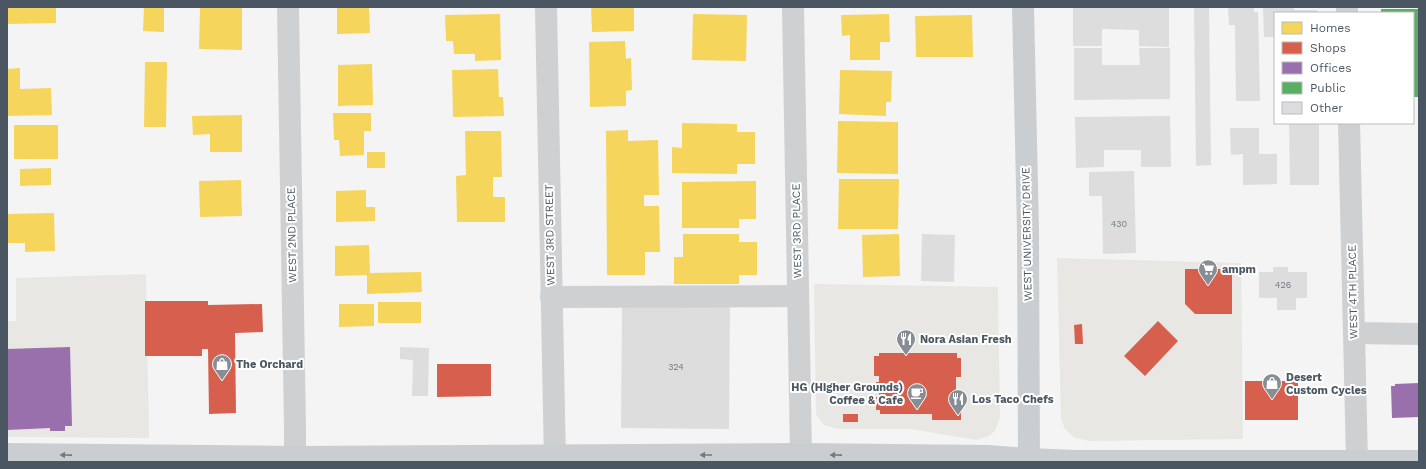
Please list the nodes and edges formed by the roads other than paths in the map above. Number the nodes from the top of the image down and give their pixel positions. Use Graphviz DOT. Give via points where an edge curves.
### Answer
graph roads {
  1 [pos="288,7"];
  2 [pos="546,7"];
  3 [pos="794,7"];
  4 [pos="1023,7"];
  5 [pos="1350,124"];
  6 [pos="798,296"];
  7 [pos="551,297"];
  8 [pos="1354,333"];
  9 [pos="1419,334"];
  10 [pos="7,454"];
  11 [pos="801,454"];
  12 [pos="89,459"];
  13 [pos="555,459"];
  14 [pos="294,460"];
  15 [pos="1029,461"];
  16 [pos="1357,461"];
  17 [pos="1419,461"];
  1 -- 14 [label="street, WEST 2ND PLACE"];
  2 -- 7 [label="street, WEST 3RD STREET"];
  3 -- 6 [label="street, WEST 3RD PLACE"];
  4 -- 15 [label="main road, WEST UNIVERSITY DRIVE" via="1028,231"];
  5 -- 8 [label="street, WEST 4TH PLACE"];
  6 -- 7 [label="street"];
  6 -- 11 [label="street, WEST 3RD PLACE"];
  7 -- 13 [label="street, WEST 3RD STREET"];
  8 -- 9 [label="street"];
  8 -- 16 [label="street, WEST 4TH PLACE"];
  12 -- 10 [label="main road, one-way"];
  11 -- 13 [label="main road, one-way"];
  15 -- 11 [label="main road, one-way" via="988,456"];
  12 -- 14 [label="main road"];
  13 -- 14 [label="main road"];
  15 -- 16 [label="main road"];
  16 -- 17 [label="main road"];
}
